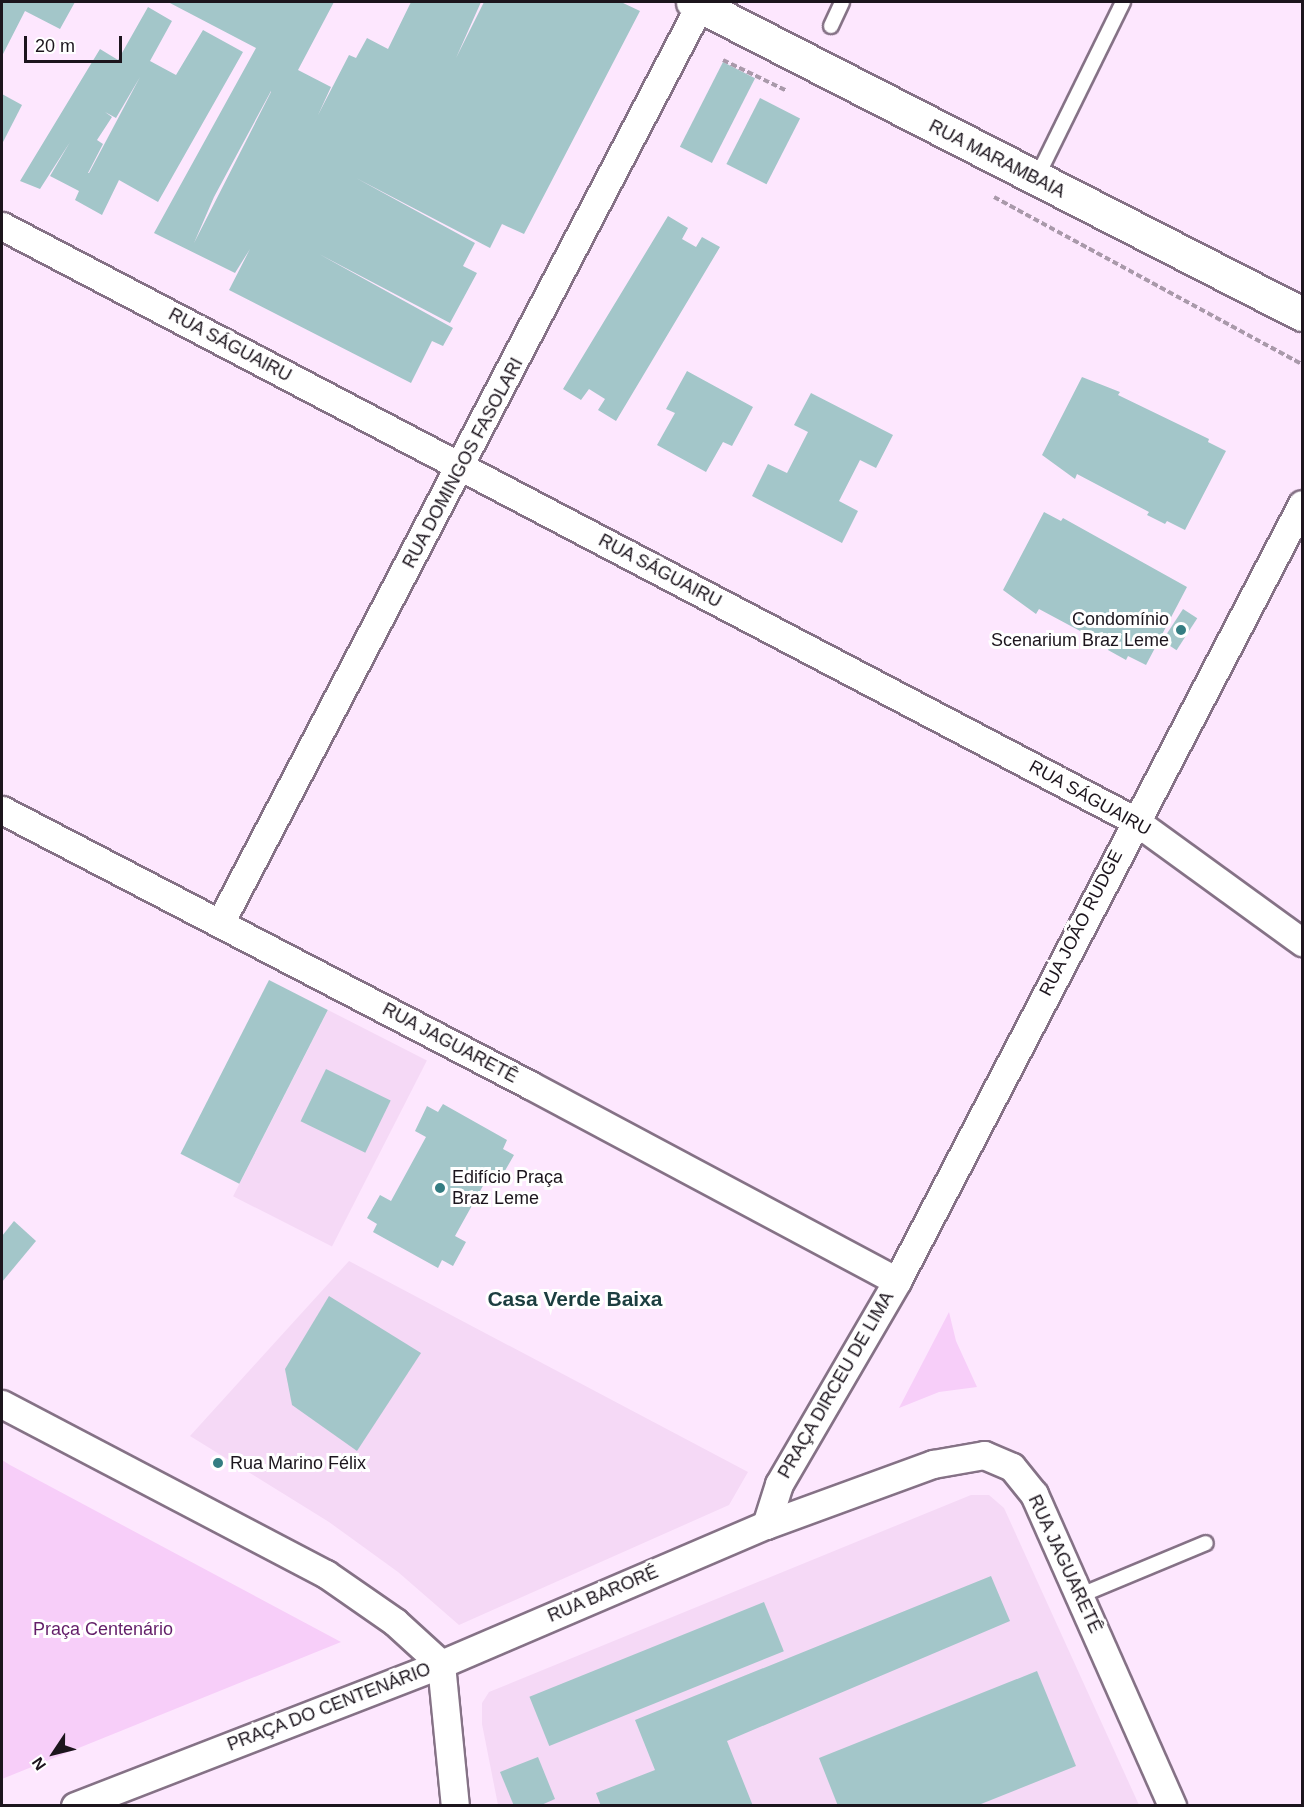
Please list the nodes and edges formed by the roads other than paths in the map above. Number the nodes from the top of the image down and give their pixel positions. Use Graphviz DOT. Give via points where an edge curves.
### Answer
graph roads {
  1 [pos="842,2"];
  2 [pos="1122,2"];
  3 [pos="698,3"];
  4 [pos="831,26"];
  5 [pos="1036,179"];
  6 [pos="2,225"];
  7 [pos="1302,314"];
  8 [pos="461,467"];
  9 [pos="1302,504"];
  10 [pos="2,810"];
  11 [pos="1134,820"];
  12 [pos="220,923"];
  13 [pos="1302,942"];
  14 [pos="897,1281"];
  15 [pos="2,1404"];
  16 [pos="766,1525"];
  17 [pos="1206,1543"];
  18 [pos="1081,1595"];
  19 [pos="441,1664"];
  20 [pos="75,1806"];
  21 [pos="455,1806"];
  22 [pos="1172,1806"];
  1 -- 4 [label="lane"];
  2 -- 5 [label="lane"];
  3 -- 5 [label="street, RUA MARAMBAIA"];
  3 -- 8 [label="street, RUA DOMINGOS FASOLARI"];
  5 -- 7 [label="street, RUA MARAMBAIA"];
  6 -- 8 [label="street, RUA SÁGUAIRU"];
  8 -- 11 [label="street, RUA SÁGUAIRU"];
  8 -- 12 [label="street, RUA DOMINGOS FASOLARI"];
  9 -- 11 [label="street, RUA JOÃO RUDGE"];
  10 -- 12 [label="street, RUA JAGUARETÊ"];
  11 -- 13 [label="street, RUA SÁGUAIRU"];
  11 -- 14 [label="street, RUA JOÃO RUDGE"];
  12 -- 14 [label="street, RUA JAGUARETÊ"];
  14 -- 16 [label="street, PRAÇA DIRCEU DE LIMA" via="779,1484"];
  15 -- 19 [label="street, PRAÇA DO CENTENÁRIO" via="326,1574 395,1622"];
  16 -- 18 [label="street, RUA JAGUARETÊ" via="933,1464 984,1455 1001,1460 1024,1478"];
  16 -- 19 [label="street, RUA BARORÉ"];
  17 -- 18 [label="lane"];
  18 -- 22 [label="street, RUA JAGUARETÊ"];
  19 -- 20 [label="street, PRAÇA DO CENTENÁRIO"];
  19 -- 21 [label="street"];
}
